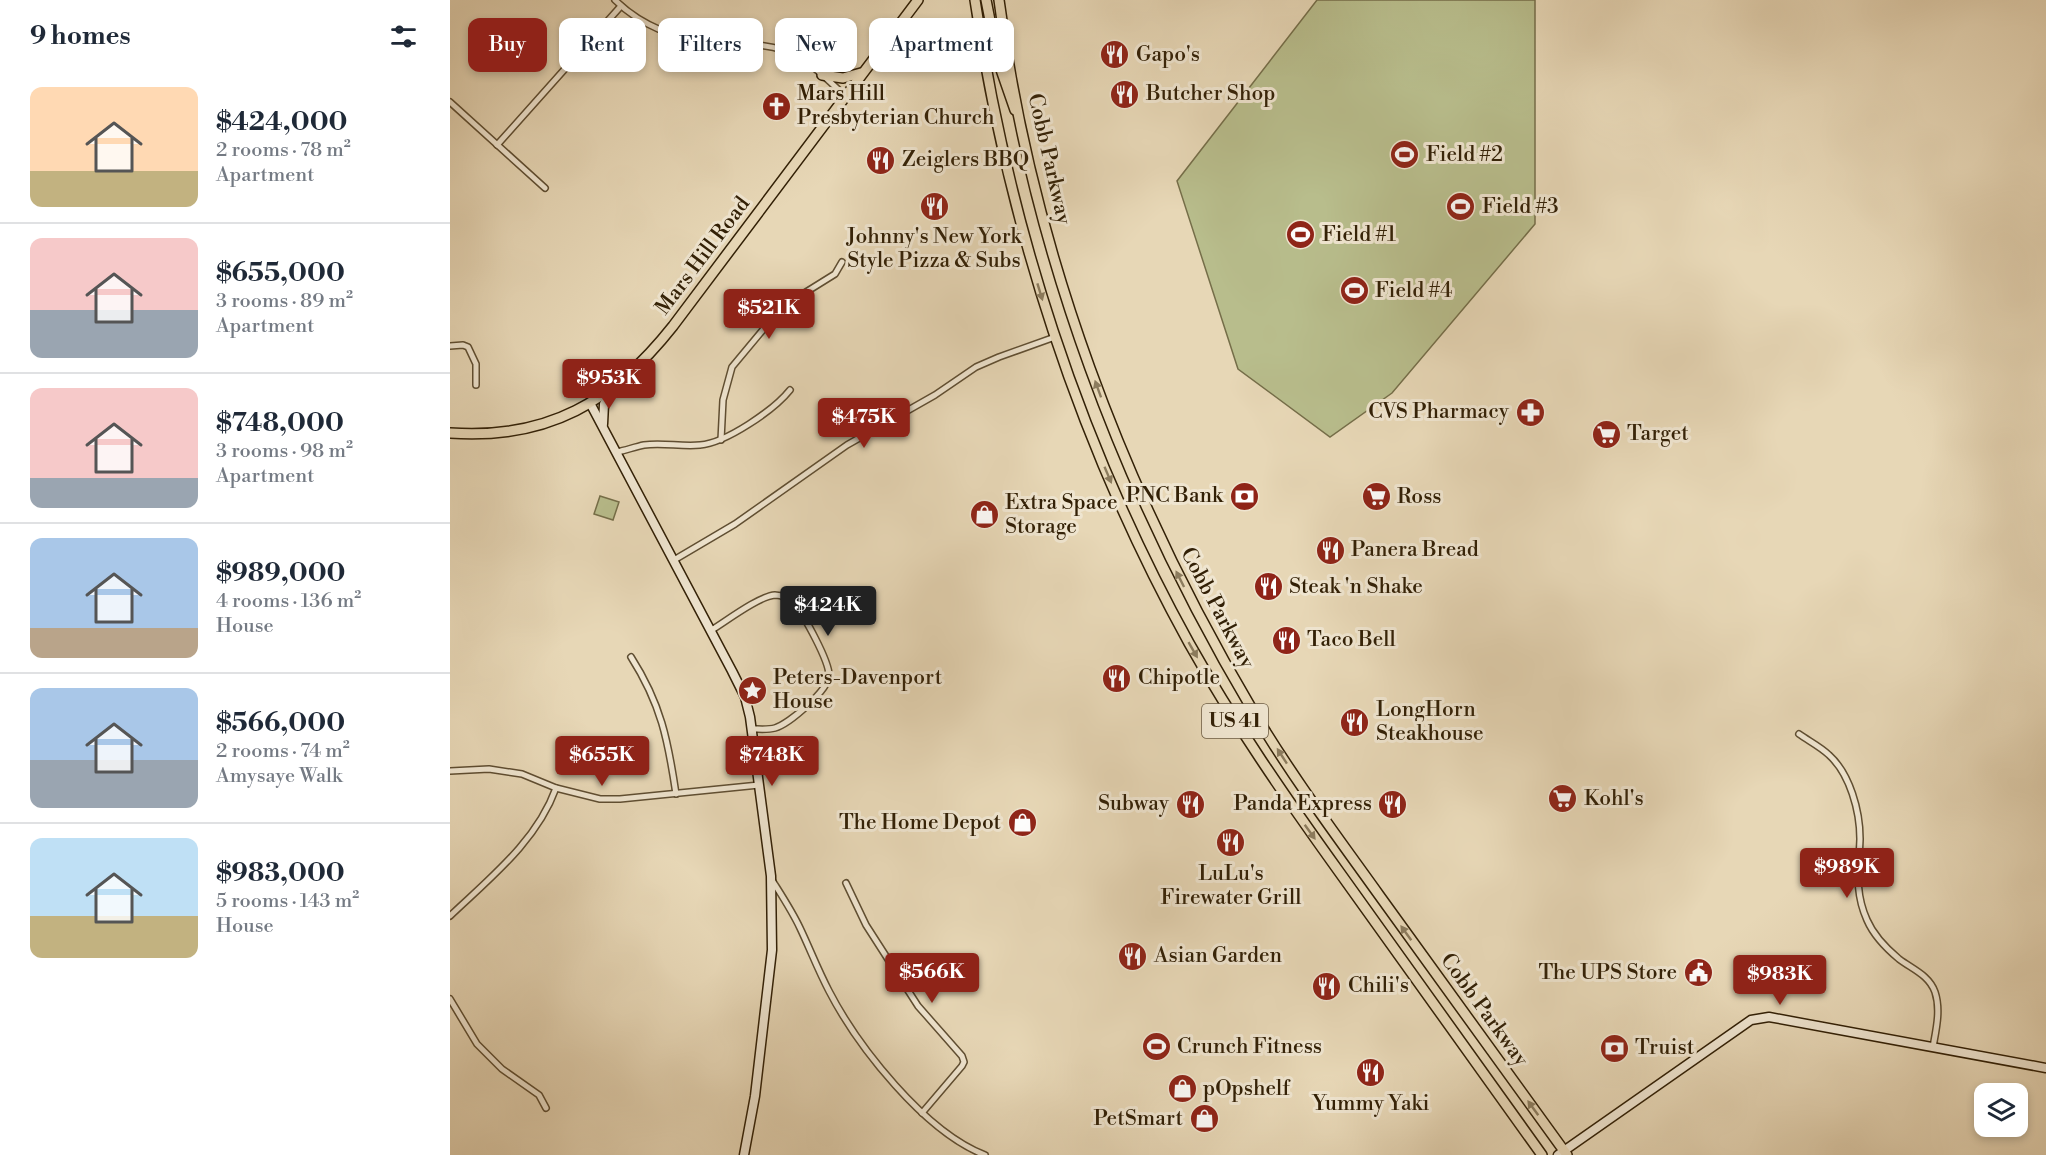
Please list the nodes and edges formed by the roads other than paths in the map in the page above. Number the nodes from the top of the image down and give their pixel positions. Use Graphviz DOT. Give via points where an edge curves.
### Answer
graph roads {
  1 [pos="615,0"];
  2 [pos="918,0"];
  3 [pos="975,0"];
  4 [pos="986,0"];
  5 [pos="999,0"];
  6 [pos="621,6"];
  7 [pos="863,72"];
  8 [pos="822,75"];
  9 [pos="845,96"];
  10 [pos="450,102"];
  11 [pos="1023,129"];
  12 [pos="497,145"];
  13 [pos="545,188"];
  14 [pos="842,262"];
  15 [pos="1055,337"];
  16 [pos="450,346"];
  17 [pos="476,385"];
  18 [pos="612,388"];
  19 [pos="790,390"];
  20 [pos="590,403"];
  21 [pos="604,430"];
  22 [pos="450,433"];
  23 [pos="721,440"];
  24 [pos="617,452"];
  25 [pos="674,560"];
  26 [pos="710,631"];
  27 [pos="631,657"];
  28 [pos="752,729"];
  29 [pos="1799,734"];
  30 [pos="450,771"];
  31 [pos="759,785"];
  32 [pos="556,788"];
  33 [pos="676,794"];
  34 [pos="771,876"];
  35 [pos="846,883"];
  36 [pos="450,916"];
  37 [pos="450,999"];
  38 [pos="1933,1047"];
  39 [pos="2046,1068"];
  40 [pos="546,1108"];
  41 [pos="922,1113"];
  42 [pos="1563,1154"];
  43 [pos="744,1155"];
  44 [pos="985,1155"];
  45 [pos="1542,1155"];
  1 -- 6 [label="street"];
  2 -- 7 [label="main road, Mars Hill Road"];
  3 -- 15 [label="main road, Cobb Parkway / US 41, one-way" via="1013,194"];
  4 -- 11 [label="main road" via="998,61"];
  5 -- 11 [label="main road, Cobb Parkway / US 41"];
  6 -- 8 [label="street" via="652,27 689,39 783,50"];
  6 -- 12 [label="street"];
  7 -- 8 [label="main road" via="849,77"];
  7 -- 9 [label="main road, Mars Hill Road"];
  8 -- 9 [label="street"];
  9 -- 18 [label="main road, Mars Hill Road" via="659,344"];
  10 -- 12 [label="street"];
  42 -- 11 [label="main road, Cobb Parkway / US 41, one-way" via="1297,779 1191,602 1132,475 1085,353 1050,241"];
  12 -- 13 [label="street"];
  14 -- 23 [label="street" via="835,274 782,307 732,367 723,400"];
  15 -- 25 [label="street" via="976,367"];
  15 -- 45 [label="main road, Cobb Parkway / US 41, one-way" via="1091,435 1144,555 1226,707 1304,825"];
  16 -- 17 [label="street" via="468,347 476,364"];
  18 -- 20 [label="main road, Mars Hill Road"];
  18 -- 21 [label="street" via="603,411"];
  19 -- 23 [label="street" via="781,401"];
  20 -- 21 [label="street"];
  20 -- 22 [label="main road, Mars Hill Road" via="558,419 522,430"];
  21 -- 24 [label="street"];
  23 -- 24 [label="street" via="702,445 644,445"];
  24 -- 25 [label="street"];
  25 -- 26 [label="street"];
  26 -- 28 [label="street" via="745,697"];
  26 -- 28 [label="street" via="758,601 776,595 795,606 820,647 828,666 827,684 775,728"];
  27 -- 33 [label="street" via="659,711 669,744"];
  28 -- 31 [label="street"];
  29 -- 38 [label="street" via="1829,754 1842,769 1858,814 1860,902 1868,923 1883,943 1923,974 1935,992 1938,1015"];
  30 -- 32 [label="street" via="489,769 522,774"];
  31 -- 33 [label="street"];
  31 -- 34 [label="street"];
  32 -- 33 [label="street" via="600,799"];
  32 -- 36 [label="street" via="530,837"];
  34 -- 41 [label="street" via="830,992 858,1037"];
  34 -- 43 [label="street" via="772,950"];
  35 -- 41 [label="street" via="866,925 918,1006 964,1062"];
  37 -- 40 [label="street" via="477,1044 502,1069 539,1095"];
  38 -- 39 [label="street"];
  38 -- 42 [label="street" via="1770,1017 1750,1020"];
  41 -- 44 [label="street" via="967,1148"];
}
